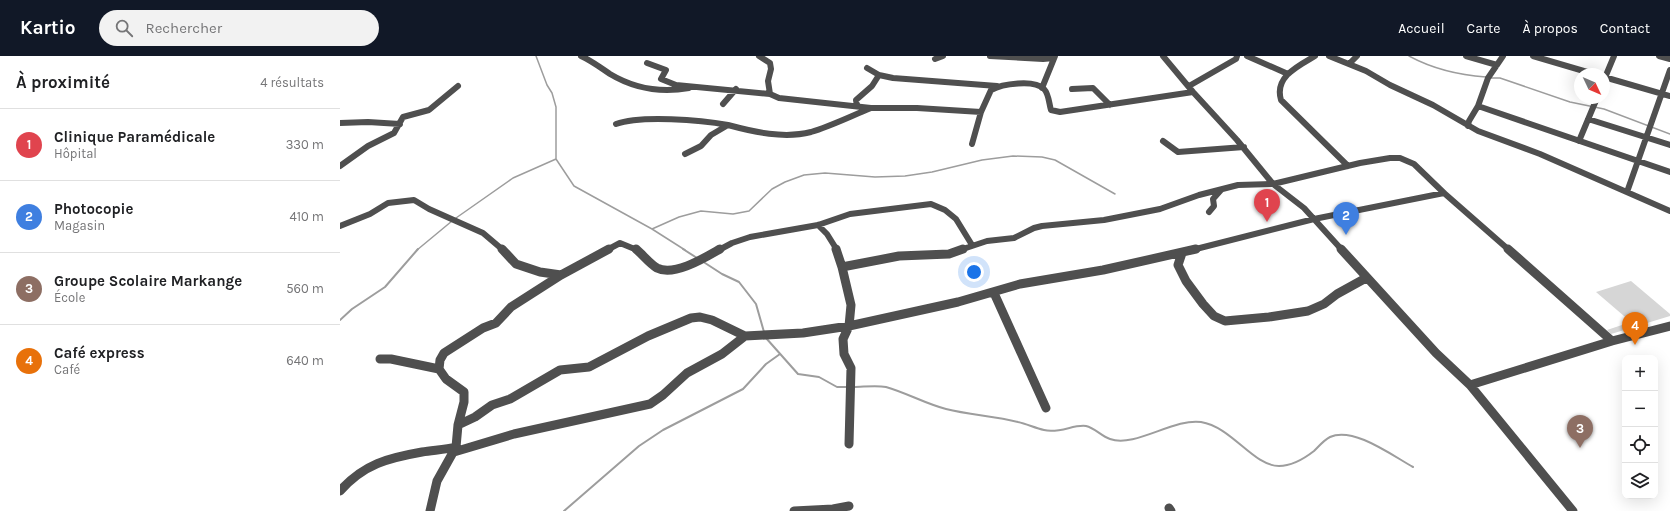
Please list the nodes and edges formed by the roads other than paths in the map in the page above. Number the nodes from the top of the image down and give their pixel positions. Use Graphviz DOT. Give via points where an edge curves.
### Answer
graph roads {
  1 [pos="581,56"];
  2 [pos="759,56"];
  3 [pos="943,56"];
  4 [pos="990,56"];
  5 [pos="1163,56"];
  6 [pos="1238,56"];
  7 [pos="1246,56"];
  8 [pos="1316,56"];
  9 [pos="1329,56"];
  10 [pos="1357,56"];
  11 [pos="1466,56"];
  12 [pos="1504,56"];
  13 [pos="1533,56"];
  14 [pos="1560,56"];
  15 [pos="1614,56"];
  16 [pos="1659,56"];
  17 [pos="1055,57"];
  18 [pos="935,59"];
  19 [pos="1670,59"];
  20 [pos="647,63"];
  21 [pos="1557,63"];
  22 [pos="1349,64"];
  23 [pos="1496,65"];
  24 [pos="867,68"];
  25 [pos="1574,68"];
  26 [pos="1609,68"];
  27 [pos="1288,74"];
  28 [pos="1669,74"];
  29 [pos="879,75"];
  30 [pos="1610,80"];
  31 [pos="458,86"];
  32 [pos="698,86"];
  33 [pos="997,86"];
  34 [pos="1042,88"];
  35 [pos="736,89"];
  36 [pos="1072,89"];
  37 [pos="1191,89"];
  38 [pos="1660,93"];
  39 [pos="770,94"];
  40 [pos="1670,96"];
  41 [pos="723,104"];
  42 [pos="1594,104"];
  43 [pos="1110,105"];
  44 [pos="857,106"];
  45 [pos="1478,106"];
  46 [pos="871,108"];
  47 [pos="981,112"];
  48 [pos="1588,119"];
  49 [pos="340,123"];
  50 [pos="400,124"];
  51 [pos="616,124"];
  52 [pos="728,125"];
  53 [pos="1468,126"];
  54 [pos="1647,138"];
  55 [pos="1163,141"];
  56 [pos="1579,141"];
  57 [pos="972,144"];
  58 [pos="1670,145"];
  59 [pos="1244,147"];
  60 [pos="685,154"];
  61 [pos="1640,162"];
  62 [pos="340,166"];
  63 [pos="1348,166"];
  64 [pos="1670,172"];
  65 [pos="1273,184"];
  66 [pos="1221,190"];
  67 [pos="1627,192"];
  68 [pos="1444,193"];
  69 [pos="1670,211"];
  70 [pos="1209,212"];
  71 [pos="1314,220"];
  72 [pos="818,224"];
  73 [pos="340,226"];
  74 [pos="972,245"];
  75 [pos="1182,253"];
  76 [pos="842,267"];
  77 [pos="561,275"];
  78 [pos="1366,278"];
  79 [pos="994,293"];
  80 [pos="849,326"];
  81 [pos="1670,326"];
  82 [pos="745,336"];
  83 [pos="1612,341"];
  84 [pos="380,359"];
  85 [pos="439,369"];
  86 [pos="1470,385"];
  87 [pos="1046,408"];
  88 [pos="458,425"];
  89 [pos="849,444"];
  90 [pos="455,450"];
  91 [pos="340,491"];
  92 [pos="849,506"];
  93 [pos="430,511"];
  94 [pos="794,511"];
  95 [pos="1573,511"];
  1 -- 32 [label="street" via="626,83 652,91 672,92"];
  2 -- 39 [label="street" via="770,63"];
  3 -- 18 [label="street"];
  4 -- 17 [label="street" via="1042,59"];
  5 -- 37 [label="street"];
  6 -- 37 [label="street"];
  7 -- 27 [label="street"];
  8 -- 27 [label="street"];
  9 -- 22 [label="street"];
  10 -- 22 [label="street"];
  11 -- 23 [label="street"];
  12 -- 23 [label="street"];
  13 -- 21 [label="street"];
  14 -- 21 [label="street"];
  15 -- 26 [label="street"];
  16 -- 19 [label="street"];
  17 -- 34 [label="street"];
  20 -- 32 [label="street" via="666,70 661,78 670,83"];
  21 -- 25 [label="street"];
  22 -- 53 [label="street" via="1433,105"];
  23 -- 45 [label="street" via="1488,78"];
  24 -- 29 [label="street"];
  27 -- 63 [label="street" via="1278,92 1281,100"];
  28 -- 38 [label="street"];
  29 -- 33 [label="street"];
  29 -- 44 [label="street" via="876,83 856,100"];
  30 -- 38 [label="street"];
  31 -- 50 [label="street" via="431,108 403,117"];
  32 -- 35 [label="street"];
  33 -- 34 [label="street" via="1032,84"];
  33 -- 47 [label="street" via="989,92"];
  34 -- 43 [label="street" via="1054,112"];
  35 -- 39 [label="street"];
  35 -- 41 [label="street"];
  36 -- 43 [label="street" via="1093,88"];
  37 -- 43 [label="street"];
  37 -- 59 [label="street"];
  38 -- 40 [label="street"];
  38 -- 54 [label="street"];
  39 -- 44 [label="street" via="791,100"];
  42 -- 48 [label="street"];
  44 -- 46 [label="street"];
  45 -- 53 [label="street" via="1468,121"];
  45 -- 56 [label="street"];
  46 -- 47 [label="street"];
  46 -- 52 [label="street" via="818,129 798,134 778,134"];
  47 -- 57 [label="street"];
  48 -- 54 [label="street"];
  48 -- 56 [label="street"];
  49 -- 50 [label="street"];
  50 -- 62 [label="street" via="394,133 368,146"];
  51 -- 52 [label="street" via="640,119 696,120"];
  52 -- 60 [label="street" via="711,135 701,146"];
  53 -- 67 [label="street"];
  54 -- 58 [label="street"];
  54 -- 61 [label="street"];
  55 -- 59 [label="street" via="1178,152"];
  56 -- 61 [label="street"];
  59 -- 65 [label="street"];
  61 -- 64 [label="street"];
  61 -- 67 [label="street"];
  63 -- 65 [label="street"];
  63 -- 68 [label="street" via="1390,158 1407,160"];
  65 -- 66 [label="street" via="1247,184"];
  65 -- 71 [label="street" via="1304,208"];
  66 -- 70 [label="street" via="1213,199 1214,206"];
  66 -- 74 [label="street" via="1153,211 1096,222 1042,226 1014,238"];
  67 -- 69 [label="street"];
  68 -- 71 [label="street"];
  68 -- 83 [label="street"];
  71 -- 75 [label="street"];
  71 -- 78 [label="street"];
  72 -- 74 [label="street" via="850,214 931,204 940,206 948,212 966,231"];
  72 -- 76 [label="street" via="831,241"];
  72 -- 77 [label="street" via="739,240 694,263 668,271 657,268 635,248 620,243"];
  73 -- 77 [label="street" via="370,214 388,202 414,200 483,233 516,264 540,272"];
  74 -- 76 [label="street" via="949,254 899,256"];
  75 -- 78 [label="street" via="1178,264 1186,280 1214,316 1225,321 1308,311"];
  75 -- 79 [label="street" via="1020,284"];
  76 -- 80 [label="street" via="851,305"];
  77 -- 85 [label="street" via="511,307 496,323 483,328 444,353"];
  78 -- 86 [label="street"];
  79 -- 80 [label="street"];
  79 -- 87 [label="street"];
  80 -- 82 [label="street" via="803,333"];
  80 -- 89 [label="street" via="843,339 844,354 851,368"];
  81 -- 83 [label="street"];
  82 -- 88 [label="street" via="712,320 691,318 648,336 589,367 560,370 510,399 492,404"];
  82 -- 90 [label="street" via="718,356 684,375 664,396 650,404 514,434"];
  83 -- 86 [label="street"];
  84 -- 85 [label="street"];
  85 -- 88 [label="street" via="446,380 464,392"];
  86 -- 95 [label="street"];
  88 -- 90 [label="street"];
  90 -- 91 [label="street" via="417,453 376,462 350,478"];
  90 -- 93 [label="street" via="441,471"];
  92 -- 94 [label="street"];
}
